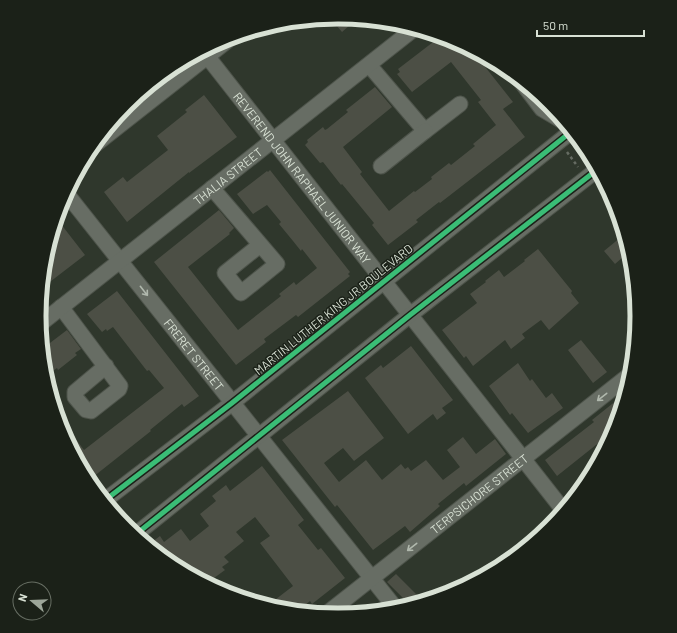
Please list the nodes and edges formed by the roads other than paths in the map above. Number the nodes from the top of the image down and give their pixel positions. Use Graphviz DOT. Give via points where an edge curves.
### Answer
graph roads {
  1 [pos="409,33"];
  2 [pos="207,55"];
  3 [pos="200,59"];
  4 [pos="369,64"];
  5 [pos="537,103"];
  6 [pos="460,104"];
  7 [pos="548,113"];
  8 [pos="115,128"];
  9 [pos="564,130"];
  10 [pos="425,131"];
  11 [pos="273,140"];
  12 [pos="381,166"];
  13 [pos="593,173"];
  14 [pos="212,188"];
  15 [pos="71,199"];
  16 [pos="260,245"];
  17 [pos="120,261"];
  18 [pos="384,282"];
  19 [pos="61,307"];
  20 [pos="410,315"];
  21 [pos="46,319"];
  22 [pos="106,366"];
  23 [pos="624,379"];
  24 [pos="232,403"];
  25 [pos="258,436"];
  26 [pos="523,459"];
  27 [pos="108,498"];
  28 [pos="560,507"];
  29 [pos="140,531"];
  30 [pos="372,578"];
  31 [pos="391,604"];
  32 [pos="333,609"];
  1 -- 4 [label="street, THALIA STREET"];
  2 -- 11 [label="street, REVEREND JOHN RAPHAEL JUNIOR WAY"];
  3 -- 8 [label="street"];
  4 -- 10 [label="street"];
  4 -- 11 [label="street, THALIA STREET"];
  5 -- 7 [label="street"];
  6 -- 10 [label="street"];
  9 -- 18 [label="street, MARTIN LUTHER KING JR BOULEVARD"];
  10 -- 12 [label="street"];
  11 -- 14 [label="street, THALIA STREET"];
  11 -- 18 [label="street, REVEREND JOHN RAPHAEL JUNIOR WAY"];
  13 -- 20 [label="street"];
  14 -- 16 [label="street"];
  14 -- 17 [label="street, THALIA STREET"];
  15 -- 17 [label="street, FRERET STREET"];
  17 -- 19 [label="street, THALIA STREET"];
  17 -- 24 [label="street, FRERET STREET, one-way"];
  18 -- 20 [label="street, REVEREND JOHN RAPHAEL JUNIOR WAY"];
  18 -- 24 [label="street, MARTIN LUTHER KING JR BOULEVARD"];
  19 -- 21 [label="street, THALIA STREET"];
  19 -- 22 [label="street"];
  20 -- 25 [label="street"];
  20 -- 26 [label="street, REVEREND JOHN RAPHAEL JUNIOR WAY"];
  23 -- 26 [label="street, TERPSICHORE STREET, one-way"];
  24 -- 25 [label="street, FRERET STREET"];
  24 -- 27 [label="street, MARTIN LUTHER KING JR BOULEVARD"];
  25 -- 29 [label="street"];
  25 -- 30 [label="street, FRERET STREET"];
  26 -- 28 [label="street, REVEREND JOHN RAPHAEL JUNIOR WAY"];
  26 -- 30 [label="street, TERPSICHORE STREET, one-way"];
  30 -- 31 [label="street, FRERET STREET"];
  30 -- 32 [label="street, TERPSICHORE STREET"];
}
